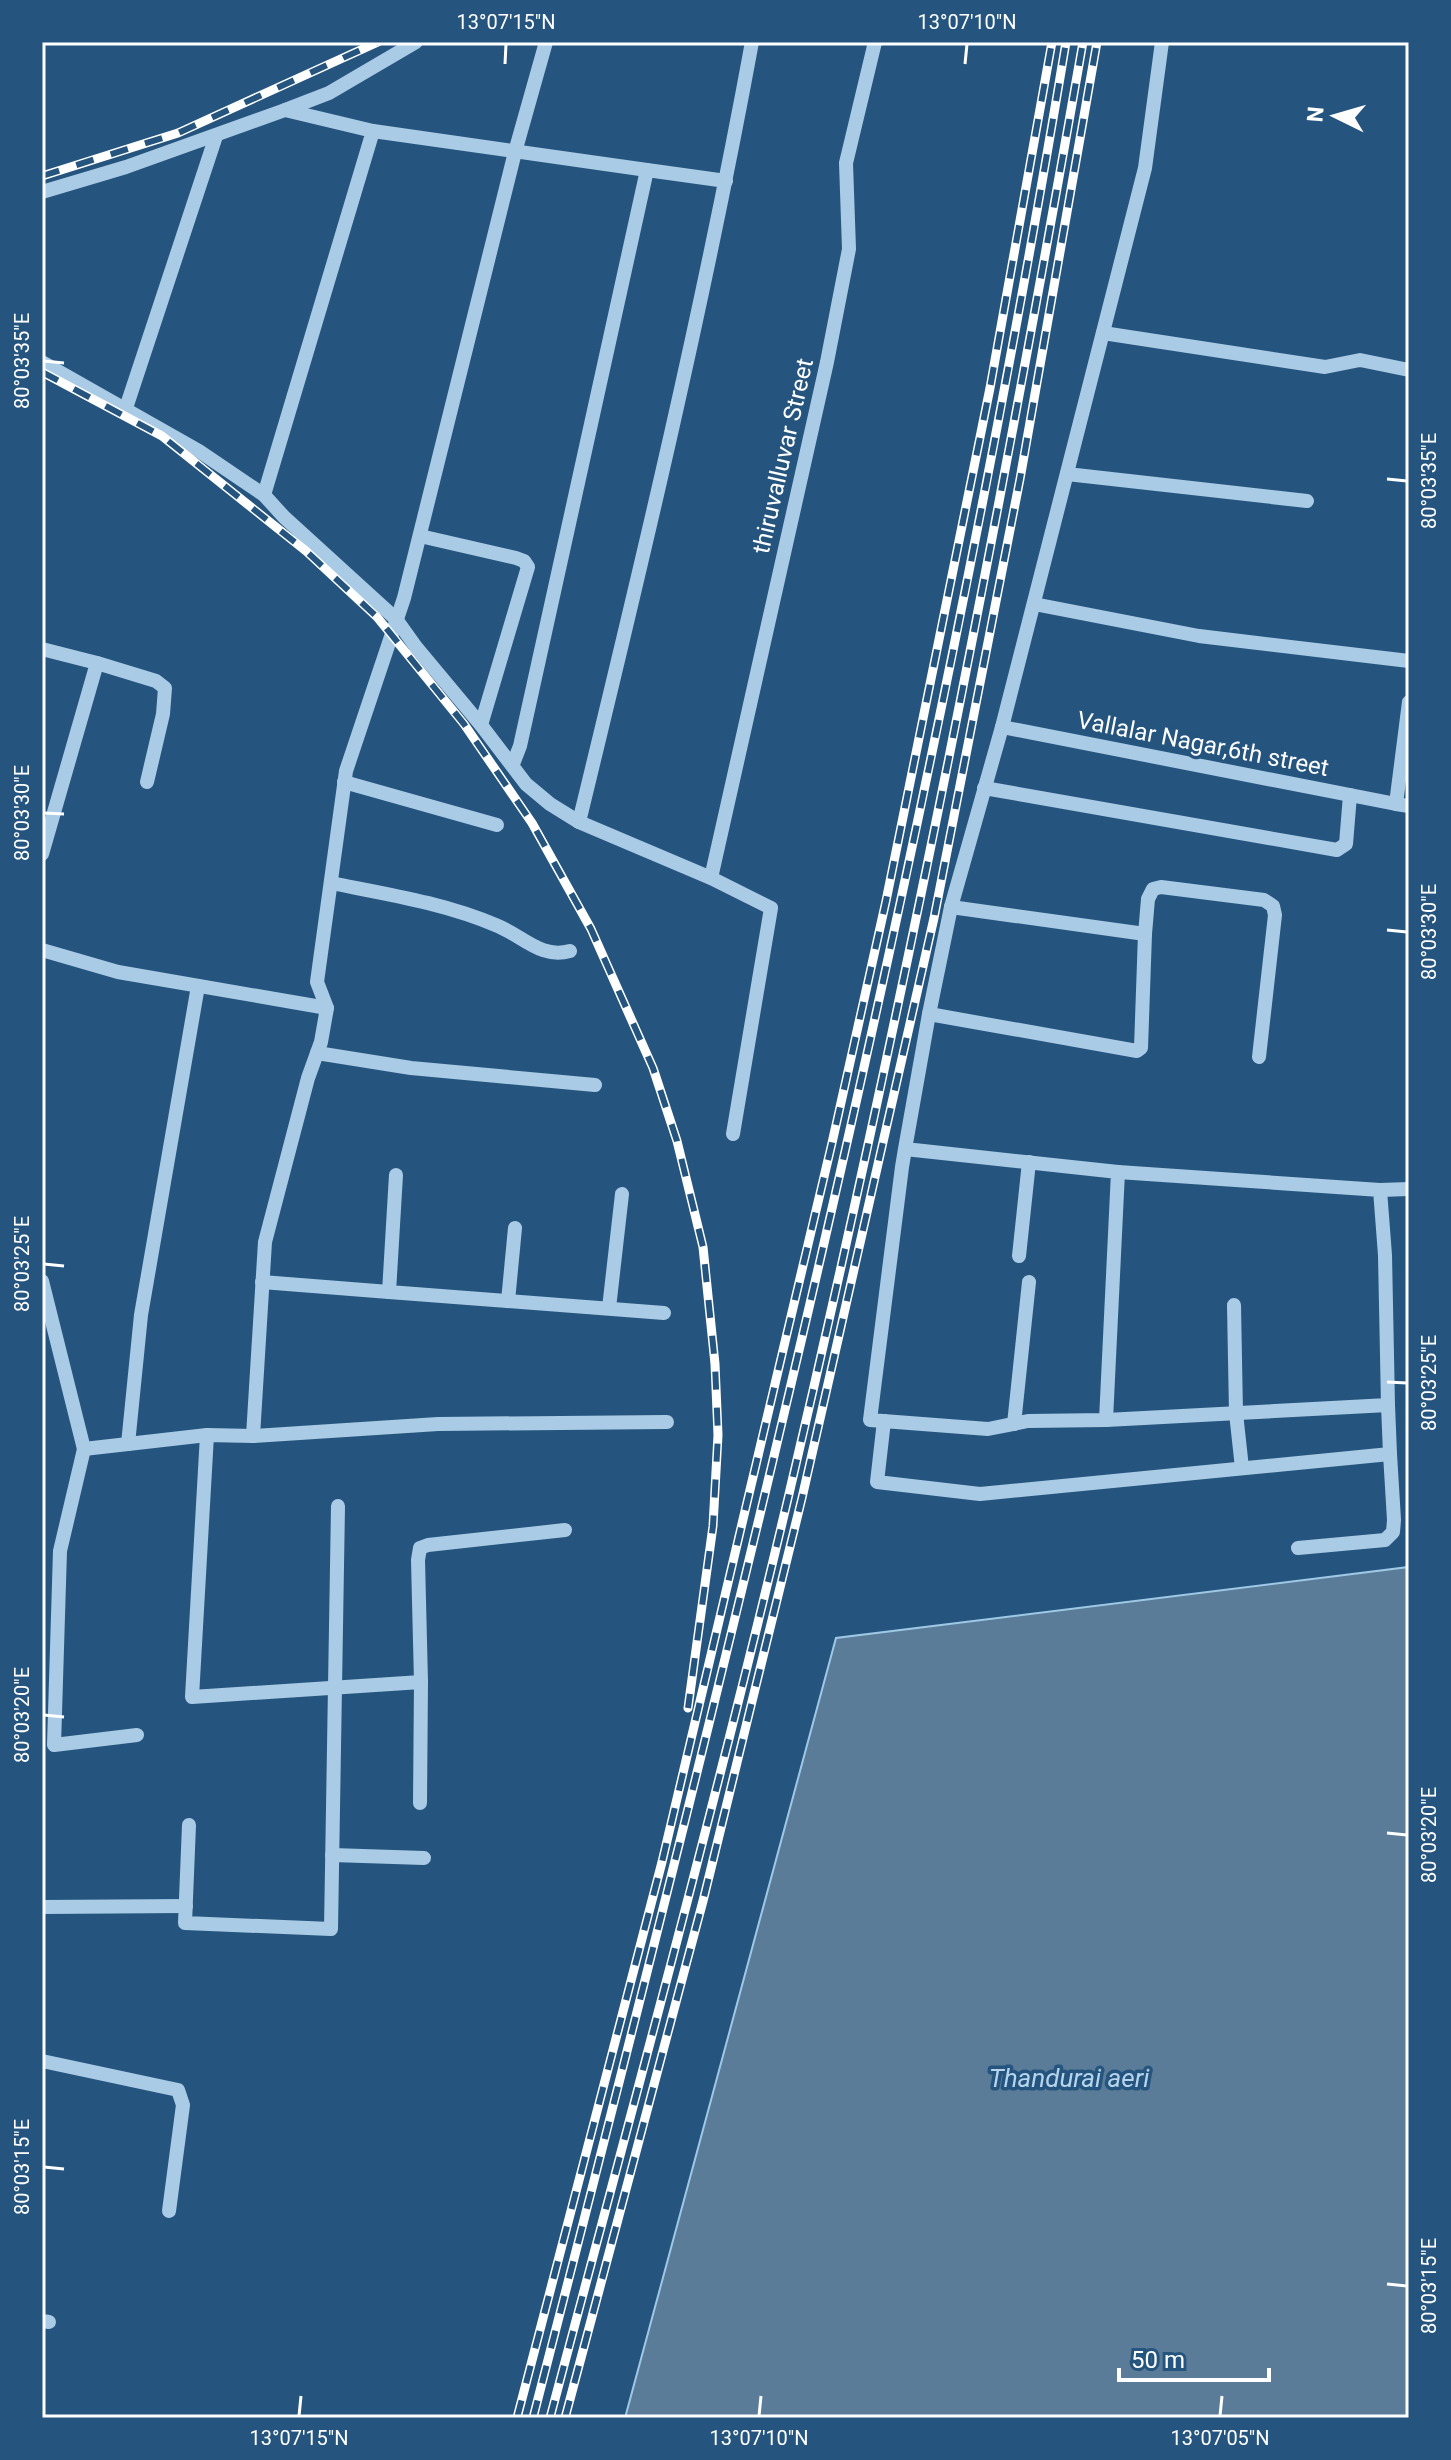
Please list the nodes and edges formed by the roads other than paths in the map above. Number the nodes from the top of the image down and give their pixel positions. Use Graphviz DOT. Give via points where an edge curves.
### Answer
graph roads {
  1 [pos="416,42"];
  2 [pos="546,42"];
  3 [pos="752,42"];
  4 [pos="875,42"];
  5 [pos="1162,42"];
  6 [pos="285,110"];
  7 [pos="373,131"];
  8 [pos="216,136"];
  9 [pos="515,152"];
  10 [pos="647,170"];
  11 [pos="726,181"];
  12 [pos="42,192"];
  13 [pos="1103,333"];
  14 [pos="42,362"];
  15 [pos="1409,370"];
  16 [pos="126,408"];
  17 [pos="1067,474"];
  18 [pos="264,495"];
  19 [pos="1307,501"];
  20 [pos="420,536"];
  21 [pos="1034,604"];
  22 [pos="396,619"];
  23 [pos="42,649"];
  24 [pos="1409,661"];
  25 [pos="97,663"];
  26 [pos="1409,702"];
  27 [pos="481,725"];
  28 [pos="1002,727"];
  29 [pos="513,764"];
  30 [pos="147,782"];
  31 [pos="344,782"];
  32 [pos="984,788"];
  33 [pos="1350,795"];
  34 [pos="1402,805"];
  35 [pos="47,816"];
  36 [pos="579,822"];
  37 [pos="497,825"];
  38 [pos="42,854"];
  39 [pos="711,878"];
  40 [pos="331,883"];
  41 [pos="951,907"];
  42 [pos="1145,934"];
  43 [pos="42,950"];
  44 [pos="570,951"];
  45 [pos="198,986"];
  46 [pos="327,1008"];
  47 [pos="929,1014"];
  48 [pos="317,1053"];
  49 [pos="1259,1057"];
  50 [pos="595,1085"];
  51 [pos="733,1134"];
  52 [pos="905,1149"];
  53 [pos="1029,1162"];
  54 [pos="1118,1172"];
  55 [pos="396,1175"];
  56 [pos="1409,1189"];
  57 [pos="1380,1190"];
  58 [pos="622,1194"];
  59 [pos="515,1228"];
  60 [pos="1019,1256"];
  61 [pos="42,1281"];
  62 [pos="262,1282"];
  63 [pos="1029,1282"];
  64 [pos="389,1292"];
  65 [pos="508,1301"];
  66 [pos="1234,1305"];
  67 [pos="609,1308"];
  68 [pos="664,1313"];
  69 [pos="49,1342"];
  70 [pos="1388,1405"];
  71 [pos="1236,1413"];
  72 [pos="1106,1420"];
  73 [pos="884,1421"];
  74 [pos="667,1422"];
  75 [pos="1014,1424"];
  76 [pos="207,1435"];
  77 [pos="253,1436"];
  78 [pos="128,1444"];
  79 [pos="84,1449"];
  80 [pos="1390,1454"];
  81 [pos="1242,1468"];
  82 [pos="338,1506"];
  83 [pos="565,1530"];
  84 [pos="1298,1548"];
  85 [pos="421,1682"];
  86 [pos="335,1690"];
  87 [pos="137,1735"];
  88 [pos="420,1803"];
  89 [pos="189,1825"];
  90 [pos="332,1855"];
  91 [pos="424,1858"];
  92 [pos="186,1906"];
  93 [pos="42,1907"];
  94 [pos="42,2061"];
  95 [pos="169,2211"];
  1 -- 6 [label="street" via="329,93"];
  2 -- 9 [label="street"];
  3 -- 11 [label="street"];
  4 -- 39 [label="street, thiruvalluvar Street" via="846,163 849,249 841,291"];
  5 -- 13 [label="street" via="1145,168"];
  6 -- 7 [label="street"];
  6 -- 8 [label="street"];
  7 -- 9 [label="street"];
  7 -- 18 [label="street"];
  8 -- 12 [label="street"];
  8 -- 16 [label="street"];
  9 -- 10 [label="street"];
  9 -- 20 [label="street"];
  10 -- 11 [label="street"];
  10 -- 29 [label="street"];
  11 -- 36 [label="street" via="673,431"];
  13 -- 15 [label="street" via="1325,367 1360,360"];
  13 -- 17 [label="street"];
  14 -- 16 [label="street"];
  16 -- 18 [label="street"];
  17 -- 19 [label="street"];
  17 -- 21 [label="street"];
  18 -- 22 [label="street"];
  20 -- 22 [label="street"];
  20 -- 27 [label="street" via="516,558 528,567"];
  21 -- 24 [label="street" via="1199,636"];
  21 -- 28 [label="street"];
  22 -- 27 [label="street"];
  22 -- 31 [label="street"];
  23 -- 25 [label="street"];
  25 -- 30 [label="street" via="165,688"];
  25 -- 35 [label="street"];
  26 -- 34 [label="street"];
  27 -- 29 [label="street"];
  28 -- 32 [label="street"];
  28 -- 33 [label="street, Vallalar Nagar,6th street"];
  29 -- 36 [label="street" via="526,784"];
  31 -- 37 [label="street"];
  31 -- 40 [label="street"];
  32 -- 33 [label="street" via="1337,850 1346,844"];
  32 -- 41 [label="street"];
  33 -- 34 [label="street, Vallalar Nagar,6th street"];
  35 -- 38 [label="street"];
  36 -- 39 [label="street"];
  39 -- 51 [label="street" via="771,908"];
  40 -- 44 [label="street" via="477,917 544,952"];
  40 -- 46 [label="street" via="317,982"];
  41 -- 42 [label="street"];
  41 -- 47 [label="street"];
  42 -- 47 [label="street" via="1137,1051"];
  42 -- 49 [label="street" via="1148,899 1161,887 1264,900 1273,906"];
  43 -- 45 [label="street" via="118,972"];
  45 -- 46 [label="street"];
  45 -- 78 [label="street" via="141,1315"];
  46 -- 48 [label="street"];
  47 -- 52 [label="street"];
  48 -- 50 [label="street" via="411,1068"];
  48 -- 62 [label="street" via="265,1242"];
  52 -- 53 [label="street"];
  52 -- 73 [label="street" via="870,1420"];
  53 -- 54 [label="street"];
  53 -- 60 [label="street"];
  54 -- 57 [label="street"];
  54 -- 72 [label="street"];
  55 -- 64 [label="street"];
  56 -- 57 [label="street"];
  57 -- 70 [label="street"];
  58 -- 67 [label="street"];
  59 -- 65 [label="street"];
  61 -- 69 [label="street"];
  62 -- 64 [label="street"];
  62 -- 77 [label="street"];
  63 -- 75 [label="street"];
  64 -- 65 [label="street"];
  65 -- 67 [label="street"];
  66 -- 71 [label="street"];
  67 -- 68 [label="street"];
  69 -- 79 [label="street"];
  70 -- 71 [label="street"];
  70 -- 80 [label="street"];
  71 -- 72 [label="street"];
  71 -- 81 [label="street"];
  72 -- 75 [label="street"];
  73 -- 75 [label="street" via="988,1429"];
  73 -- 81 [label="street" via="877,1482 980,1494"];
  74 -- 77 [label="street" via="438,1424"];
  76 -- 77 [label="street"];
  76 -- 78 [label="street"];
  76 -- 86 [label="street" via="192,1697"];
  78 -- 79 [label="street"];
  79 -- 87 [label="street" via="60,1551 54,1745"];
  80 -- 81 [label="street"];
  80 -- 84 [label="street" via="1393,1532 1385,1540"];
  82 -- 86 [label="street"];
  83 -- 85 [label="street" via="420,1548"];
  85 -- 86 [label="street"];
  85 -- 88 [label="street"];
  86 -- 90 [label="street"];
  89 -- 92 [label="street"];
  90 -- 91 [label="street"];
  90 -- 92 [label="street" via="331,1929 185,1923"];
  92 -- 93 [label="street"];
  94 -- 95 [label="street" via="178,2090 183,2105"];
}
